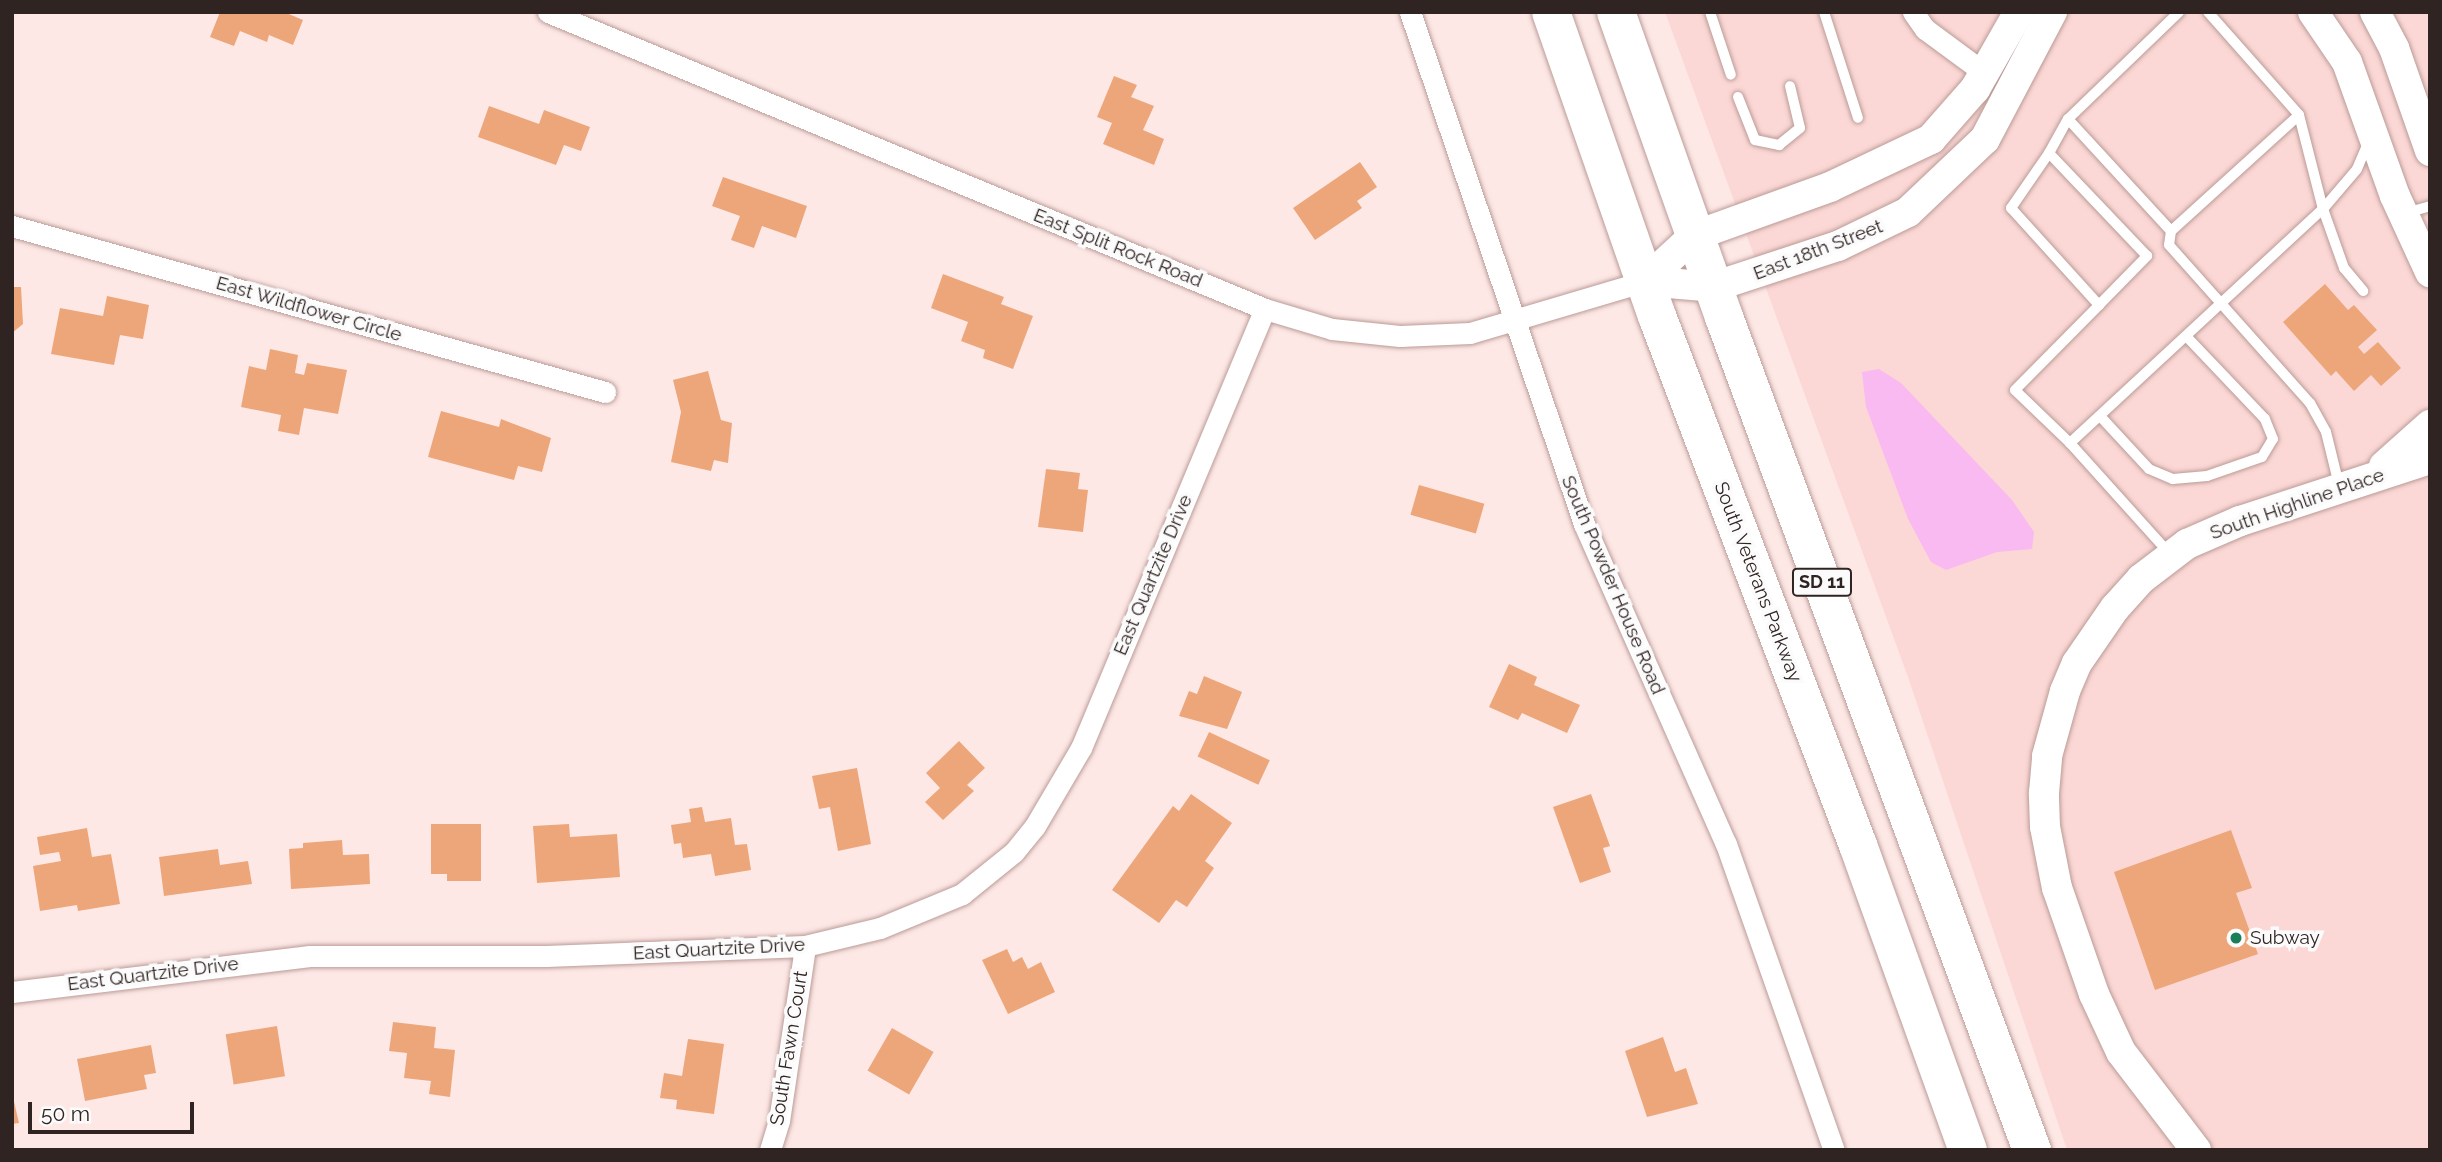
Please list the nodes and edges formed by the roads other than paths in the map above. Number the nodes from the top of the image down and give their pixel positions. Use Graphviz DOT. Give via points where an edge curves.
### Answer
graph roads {
  1 [pos="548,12"];
  2 [pos="1410,12"];
  3 [pos="1552,12"];
  4 [pos="1616,12"];
  5 [pos="1710,12"];
  6 [pos="1824,12"];
  7 [pos="1913,12"];
  8 [pos="2019,12"];
  9 [pos="2052,12"];
  10 [pos="2179,12"];
  11 [pos="2208,12"];
  12 [pos="2313,12"];
  13 [pos="2375,12"];
  14 [pos="580,18"];
  15 [pos="1986,74"];
  16 [pos="1731,75"];
  17 [pos="1790,86"];
  18 [pos="1738,97"];
  19 [pos="2299,115"];
  20 [pos="1858,118"];
  21 [pos="2068,119"];
  22 [pos="2373,128"];
  23 [pos="2430,151"];
  24 [pos="2049,153"];
  25 [pos="2323,209"];
  26 [pos="2416,210"];
  27 [pos="12,226"];
  28 [pos="2171,231"];
  29 [pos="1694,236"];
  30 [pos="2169,244"];
  31 [pos="2147,256"];
  32 [pos="2430,272"];
  33 [pos="1645,281"];
  34 [pos="1713,287"];
  35 [pos="2363,290"];
  36 [pos="2099,305"];
  37 [pos="2223,305"];
  38 [pos="1265,309"];
  39 [pos="1514,323"];
  40 [pos="2187,337"];
  41 [pos="605,392"];
  42 [pos="2100,416"];
  43 [pos="2430,425"];
  44 [pos="2070,443"];
  45 [pos="2430,459"];
  46 [pos="2345,486"];
  47 [pos="2171,556"];
  48 [pos="805,946"];
  49 [pos="12,992"];
  50 [pos="770,1150"];
  51 [pos="1834,1150"];
  52 [pos="1968,1150"];
  53 [pos="2032,1150"];
  54 [pos="2196,1150"];
  1 -- 14 [label="street, East Split Rock Road"];
  2 -- 39 [label="street, South Powder House Road"];
  3 -- 33 [label="highway, South Veterans Parkway / SD 11"];
  4 -- 29 [label="highway, SD 11"];
  5 -- 16 [label="lane"];
  6 -- 20 [label="lane"];
  7 -- 15 [label="street" via="1924,29"];
  8 -- 15 [label="street"];
  9 -- 34 [label="street, East 18th Street" via="2003,112 1967,160 1935,191 1863,236"];
  10 -- 21 [label="lane"];
  11 -- 19 [label="lane"];
  12 -- 22 [label="street" via="2347,62"];
  13 -- 23 [label="street" via="2394,48"];
  14 -- 38 [label="street, East Split Rock Road"];
  15 -- 29 [label="street" via="1953,118 1907,153"];
  17 -- 18 [label="lane" via="1800,128 1779,145 1755,140"];
  19 -- 25 [label="lane"];
  19 -- 28 [label="lane"];
  21 -- 24 [label="lane"];
  21 -- 28 [label="lane"];
  22 -- 25 [label="lane" via="2357,169"];
  22 -- 26 [label="street"];
  24 -- 31 [label="lane"];
  24 -- 36 [label="lane" via="2011,208"];
  25 -- 35 [label="lane" via="2344,268"];
  25 -- 37 [label="lane"];
  26 -- 32 [label="street"];
  27 -- 41 [label="street, East Wildflower Circle"];
  28 -- 30 [label="lane"];
  29 -- 33 [label="street, East Split Rock Road"];
  29 -- 34 [label="highway, SD 11"];
  30 -- 31 [label="lane"];
  30 -- 37 [label="lane"];
  31 -- 36 [label="lane"];
  33 -- 34 [label="street, East 18th Street"];
  33 -- 39 [label="street, East Split Rock Road"];
  33 -- 52 [label="highway, South Veterans Parkway / SD 11"];
  34 -- 53 [label="highway, SD 11"];
  36 -- 44 [label="lane" via="2015,390"];
  37 -- 40 [label="lane"];
  37 -- 46 [label="lane" via="2310,404 2326,432"];
  38 -- 39 [label="street, East Split Rock Road" via="1332,329 1400,336 1470,332"];
  38 -- 48 [label="street, East Quartzite Drive" via="1081,748 1035,826 1014,852 962,894 880,928"];
  39 -- 51 [label="street, South Powder House Road" via="1584,524 1727,844"];
  40 -- 42 [label="lane"];
  40 -- 42 [label="lane" via="2265,419 2273,439 2262,457 2207,476 2173,479 2149,469"];
  42 -- 44 [label="lane"];
  43 -- 46 [label="street" via="2394,460"];
  44 -- 47 [label="lane"];
  45 -- 46 [label="street, South Highline Place"];
  46 -- 47 [label="street, South Highline Place" via="2221,528"];
  47 -- 54 [label="street, South Highline Place" via="2115,608 2077,663 2047,757 2045,827 2064,911 2108,1026 2141,1082"];
  48 -- 49 [label="street, East Quartzite Drive" via="545,956 310,956"];
  48 -- 50 [label="street, South Fawn Court" via="779,1121"];
}
